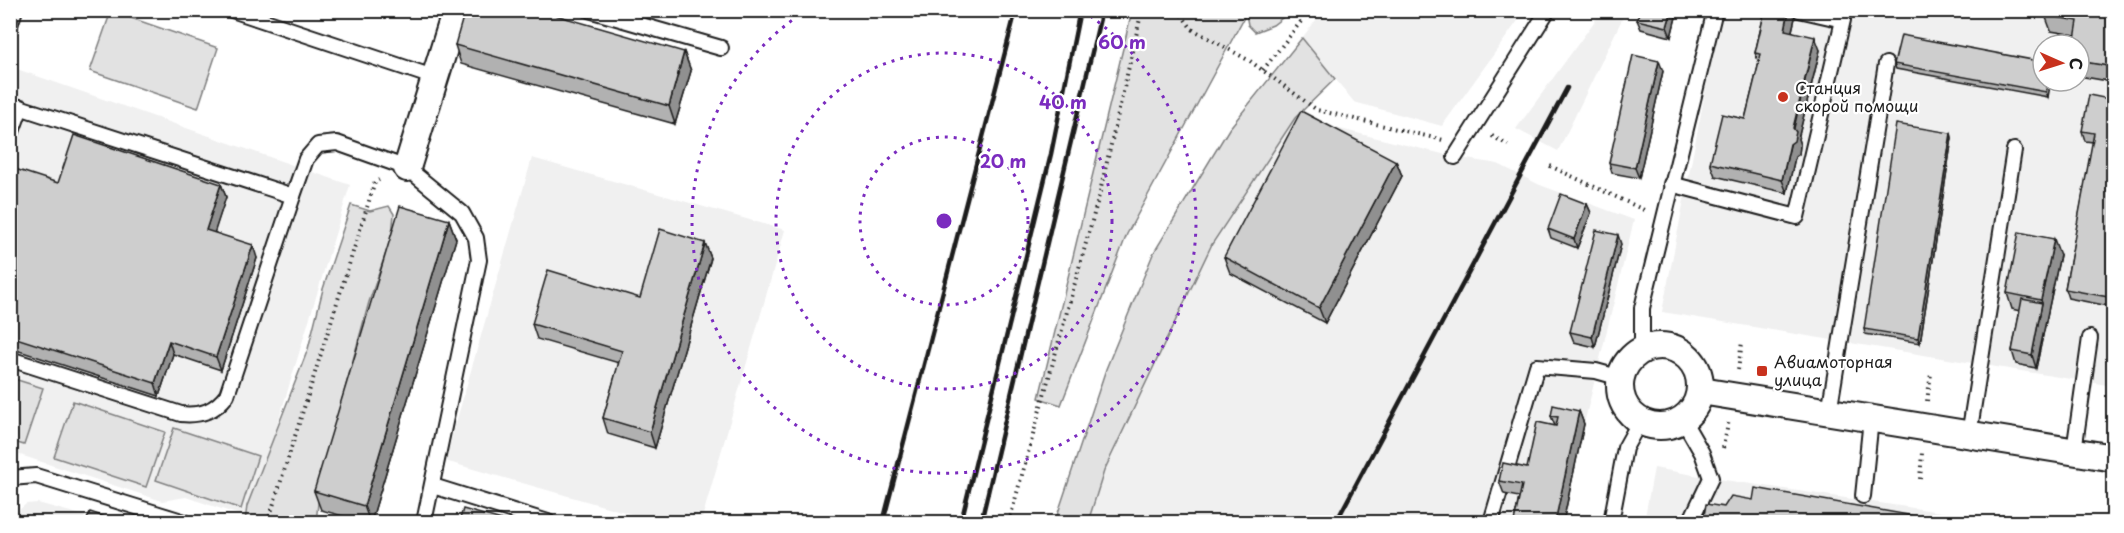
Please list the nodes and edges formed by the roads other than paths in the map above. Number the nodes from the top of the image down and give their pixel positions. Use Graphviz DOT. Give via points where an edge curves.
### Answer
graph roads {
  1 [pos="15,10"];
  2 [pos="232,10"];
  3 [pos="456,10"];
  4 [pos="589,10"];
  5 [pos="1548,10"];
  6 [pos="1715,10"];
  7 [pos="1799,10"];
  8 [pos="10,25"];
  9 [pos="721,48"];
  10 [pos="1886,64"];
  11 [pos="436,78"];
  12 [pos="16,105"];
  13 [pos="10,137"];
  14 [pos="2014,150"];
  15 [pos="1459,151"];
  16 [pos="407,168"];
  17 [pos="1671,184"];
  18 [pos="293,196"];
  19 [pos="2090,338"];
  20 [pos="1642,350"];
  21 [pos="10,359"];
  22 [pos="1621,378"];
  23 [pos="1701,391"];
  24 [pos="1829,412"];
  25 [pos="1871,419"];
  26 [pos="1683,420"];
  27 [pos="1640,421"];
  28 [pos="1969,435"];
  29 [pos="2074,452"];
  30 [pos="2114,458"];
  31 [pos="10,478"];
  32 [pos="433,486"];
  33 [pos="1863,496"];
  34 [pos="185,522"];
  35 [pos="424,522"];
  36 [pos="548,522"];
  37 [pos="1491,522"];
  38 [pos="1611,522"];
  39 [pos="1690,522"];
  1 -- 8 [label="lane"];
  2 -- 11 [label="lane"];
  3 -- 11 [label="street"];
  4 -- 9 [label="lane"];
  5 -- 15 [label="lane"];
  6 -- 17 [label="lane"];
  7 -- 17 [label="lane" via="1843,20 1797,217"];
  10 -- 24 [label="lane"];
  11 -- 16 [label="street"];
  12 -- 13 [label="lane"];
  12 -- 18 [label="lane"];
  14 -- 28 [label="lane"];
  16 -- 18 [label="lane" via="336,143 318,145 306,159"];
  16 -- 32 [label="lane" via="462,213 476,238 479,260"];
  17 -- 20 [label="lane" via="1642,308"];
  18 -- 21 [label="lane" via="227,395 218,407 194,415 181,414"];
  19 -- 29 [label="lane"];
  20 -- 22 [label="street" via="1628,361"];
  20 -- 23 [label="street" via="1666,346 1689,357 1700,378"];
  22 -- 27 [label="street" via="1625,407"];
  22 -- 37 [label="lane" via="1537,366"];
  23 -- 24 [label="street"];
  23 -- 26 [label="street"];
  24 -- 25 [label="street"];
  25 -- 28 [label="street"];
  25 -- 33 [label="lane"];
  26 -- 27 [label="street" via="1661,427"];
  26 -- 39 [label="lane" via="1711,478"];
  27 -- 38 [label="lane" via="1625,448"];
  28 -- 29 [label="street"];
  29 -- 30 [label="street"];
  31 -- 34 [label="lane" via="36,476"];
  32 -- 35 [label="lane"];
  32 -- 36 [label="lane"];
}
